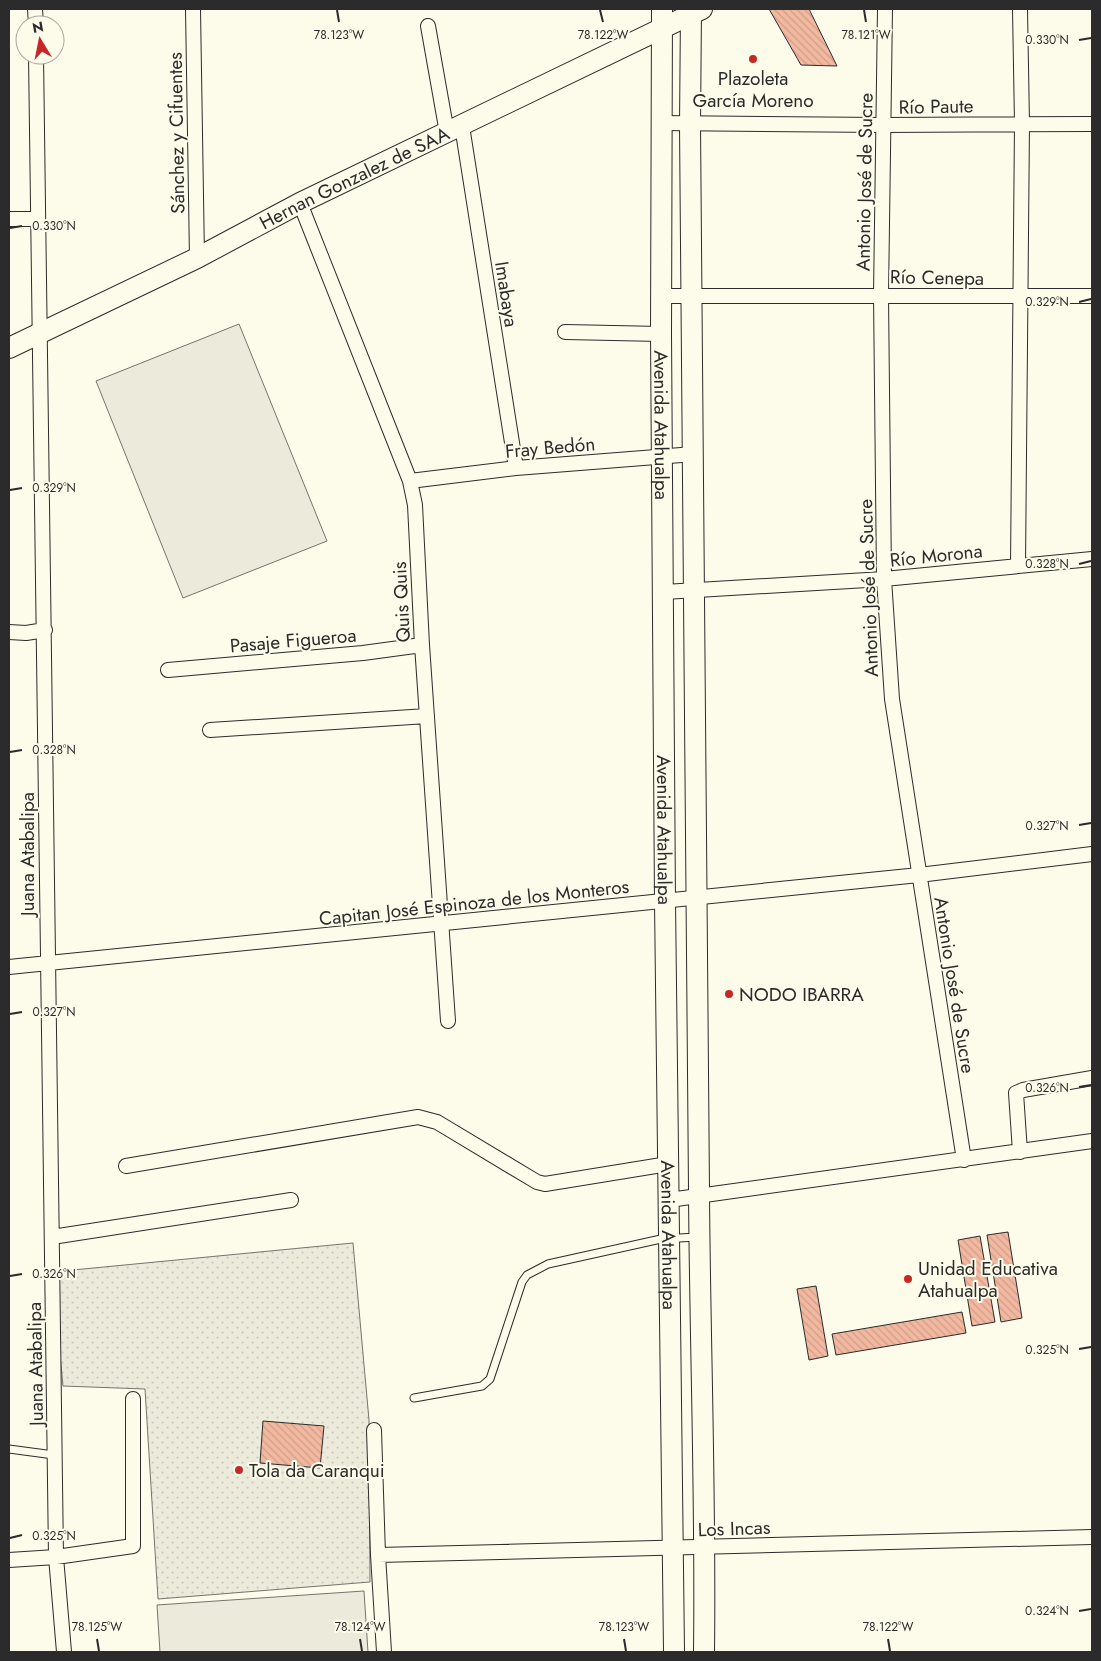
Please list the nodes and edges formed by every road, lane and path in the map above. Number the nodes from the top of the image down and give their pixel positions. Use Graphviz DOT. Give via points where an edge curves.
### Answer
graph roads {
  1 [pos="193,9"];
  2 [pos="886,9"];
  3 [pos="1020,9"];
  4 [pos="695,10"];
  5 [pos="662,19"];
  6 [pos="428,26"];
  7 [pos="36,65"];
  8 [pos="660,123"];
  9 [pos="1022,124"];
  10 [pos="1092,124"];
  11 [pos="690,125"];
  12 [pos="883,126"];
  13 [pos="454,130"];
  14 [pos="300,202"];
  15 [pos="9,219"];
  16 [pos="38,219"];
  17 [pos="197,258"];
  18 [pos="881,295"];
  19 [pos="662,296"];
  20 [pos="1092,296"];
  21 [pos="692,297"];
  22 [pos="1021,297"];
  23 [pos="565,332"];
  24 [pos="42,333"];
  25 [pos="661,334"];
  26 [pos="9,348"];
  27 [pos="694,454"];
  28 [pos="663,457"];
  29 [pos="516,468"];
  30 [pos="410,481"];
  31 [pos="1092,558"];
  32 [pos="1018,566"];
  33 [pos="884,580"];
  34 [pos="694,589"];
  35 [pos="664,592"];
  36 [pos="45,630"];
  37 [pos="9,632"];
  38 [pos="422,645"];
  39 [pos="168,670"];
  40 [pos="427,716"];
  41 [pos="210,730"];
  42 [pos="1092,854"];
  43 [pos="919,875"];
  44 [pos="698,898"];
  45 [pos="665,901"];
  46 [pos="442,924"];
  47 [pos="46,963"];
  48 [pos="9,967"];
  49 [pos="448,1021"];
  50 [pos="1092,1078"];
  51 [pos="1092,1141"];
  52 [pos="1020,1152"];
  53 [pos="964,1160"];
  54 [pos="668,1164"];
  55 [pos="126,1166"];
  56 [pos="699,1197"];
  57 [pos="291,1200"];
  58 [pos="668,1200"];
  59 [pos="700,1236"];
  60 [pos="52,1237"];
  61 [pos="671,1238"];
  62 [pos="414,1398"];
  63 [pos="133,1399"];
  64 [pos="374,1430"];
  65 [pos="9,1449"];
  66 [pos="54,1455"];
  67 [pos="1092,1537"];
  68 [pos="706,1547"];
  69 [pos="672,1549"];
  70 [pos="378,1554"];
  71 [pos="56,1557"];
  72 [pos="9,1560"];
  73 [pos="64,1652"];
  74 [pos="384,1652"];
  75 [pos="674,1652"];
  76 [pos="704,1652"];
  1 -- 17 [label="street, Sánchez y Cifuentes"];
  2 -- 12 [label="street, Antonio José de Sucre"];
  3 -- 9 [label="street"];
  4 -- 5 [label="main road, Hernan Gonzalez de SAA"];
  4 -- 11 [label="main road, Avenida Atahualpa"];
  5 -- 8 [label="main road, Avenida Atahualpa"];
  5 -- 13 [label="main road, Hernan Gonzalez de SAA" via="612,50"];
  6 -- 13 [label="street, Imabaya"];
  7 -- 16 [label="street, Juana Atabalipa"];
  8 -- 11 [label="street, Río Paute"];
  8 -- 19 [label="main road, Avenida Atahualpa"];
  9 -- 10 [label="street, Río Paute"];
  9 -- 12 [label="street, Río Paute"];
  9 -- 22 [label="street"];
  11 -- 12 [label="street, Río Paute"];
  11 -- 21 [label="main road, Avenida Atahualpa"];
  12 -- 18 [label="street, Antonio José de Sucre"];
  13 -- 14 [label="main road, Hernan Gonzalez de SAA"];
  13 -- 29 [label="street, Imabaya"];
  14 -- 17 [label="main road, Hernan Gonzalez de SAA"];
  14 -- 30 [label="street, Quis Quis"];
  15 -- 16 [label="street"];
  16 -- 24 [label="street, Juana Atabalipa"];
  17 -- 24 [label="main road, Hernan Gonzalez de SAA"];
  18 -- 21 [label="street, Río Cenepa"];
  18 -- 22 [label="street, Río Cenepa"];
  18 -- 33 [label="street, Antonio José de Sucre"];
  19 -- 21 [label="street, Río Cenepa"];
  19 -- 25 [label="main road, Avenida Atahualpa"];
  20 -- 22 [label="street, Río Cenepa"];
  21 -- 27 [label="main road, Avenida Atahualpa"];
  22 -- 32 [label="street"];
  23 -- 25 [label="street"];
  24 -- 26 [label="main road, Hernan Gonzalez de SAA"];
  24 -- 36 [label="street, Juana Atabalipa"];
  25 -- 28 [label="main road, Avenida Atahualpa"];
  27 -- 28 [label="street, Fray Bedón"];
  27 -- 34 [label="main road, Avenida Atahualpa"];
  28 -- 29 [label="street, Fray Bedón"];
  28 -- 35 [label="main road, Avenida Atahualpa"];
  29 -- 30 [label="street, Fray Bedón"];
  30 -- 38 [label="street, Quis Quis" via="415,505"];
  31 -- 32 [label="street, Río Morona"];
  32 -- 33 [label="street, Río Morona"];
  33 -- 34 [label="street, Río Morona"];
  33 -- 43 [label="street, Antonio José de Sucre" via="892,699"];
  34 -- 35 [label="street, Río Morona"];
  34 -- 44 [label="main road, Avenida Atahualpa"];
  35 -- 45 [label="main road, Avenida Atahualpa"];
  36 -- 37 [label="street"];
  36 -- 47 [label="street, Juana Atabalipa"];
  38 -- 39 [label="street, Pasaje Figueroa"];
  38 -- 40 [label="street, Quis Quis"];
  40 -- 41 [label="street"];
  40 -- 46 [label="street, Quis Quis"];
  42 -- 43 [label="street, Capitan José Espinoza de los Monteros"];
  43 -- 44 [label="street, Capitan José Espinoza de los Monteros"];
  43 -- 53 [label="street, Antonio José de Sucre"];
  44 -- 45 [label="street, Capitan José Espinoza de los Monteros"];
  44 -- 56 [label="main road, Avenida Atahualpa"];
  45 -- 46 [label="street, Capitan José Espinoza de los Monteros"];
  45 -- 54 [label="main road, Avenida Atahualpa"];
  46 -- 47 [label="street, Capitan José Espinoza de los Monteros"];
  46 -- 49 [label="street, Quis Quis"];
  47 -- 48 [label="street, Capitan José Espinoza de los Monteros"];
  47 -- 60 [label="street, Juana Atabalipa"];
  50 -- 52 [label="street" via="1016,1094"];
  51 -- 52 [label="street"];
  52 -- 53 [label="street"];
  53 -- 56 [label="street"];
  54 -- 55 [label="street" via="545,1184 438,1122 418,1117"];
  54 -- 58 [label="main road, Avenida Atahualpa"];
  56 -- 58 [label="street"];
  56 -- 59 [label="main road, Avenida Atahualpa"];
  57 -- 60 [label="street"];
  58 -- 61 [label="main road, Avenida Atahualpa"];
  59 -- 61 [label="lane"];
  59 -- 68 [label="main road, Avenida Atahualpa"];
  60 -- 66 [label="street, Juana Atabalipa"];
  61 -- 62 [label="lane" via="548,1264 527,1275 490,1379 482,1386"];
  61 -- 69 [label="main road, Avenida Atahualpa"];
  63 -- 71 [label="street" via="133,1546"];
  64 -- 70 [label="street"];
  65 -- 66 [label="lane"];
  66 -- 71 [label="street, Juana Atabalipa"];
  67 -- 68 [label="street, Los Incas"];
  68 -- 69 [label="street, Los Incas"];
  68 -- 76 [label="main road, Avenida Atahualpa"];
  69 -- 70 [label="street, Los Incas"];
  69 -- 75 [label="main road, Avenida Atahualpa"];
  70 -- 74 [label="street"];
  71 -- 72 [label="street"];
  71 -- 73 [label="street, Juana Atabalipa"];
}
